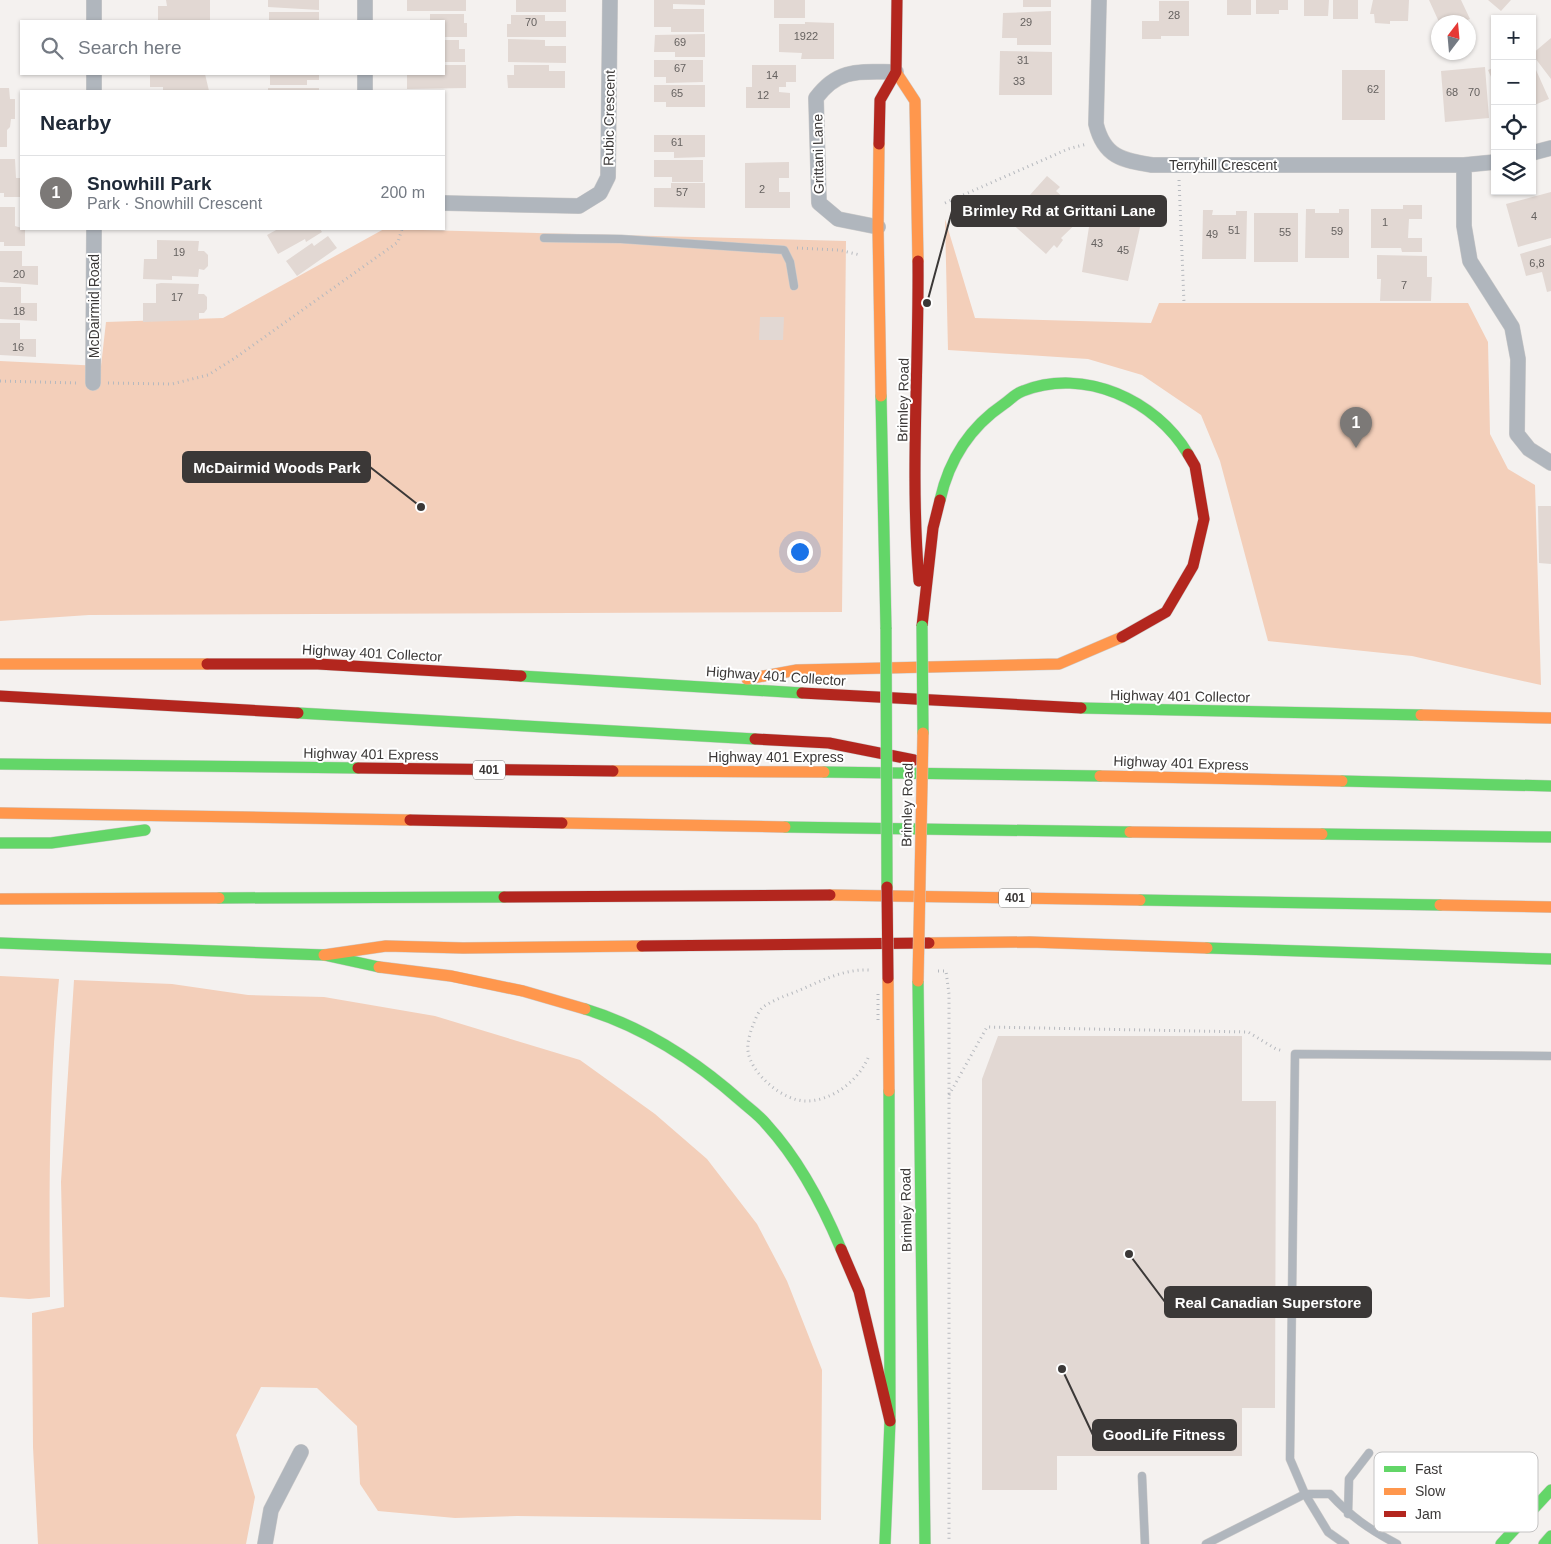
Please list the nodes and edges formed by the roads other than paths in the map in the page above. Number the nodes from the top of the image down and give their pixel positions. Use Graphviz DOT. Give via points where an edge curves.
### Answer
graph roads {
  1 [pos="94,0"];
  2 [pos="365,0"];
  3 [pos="610,0"];
  4 [pos="897,0"];
  5 [pos="1099,0"];
  6 [pos="94,20"];
  7 [pos="365,20"];
  8 [pos="896,72"];
  9 [pos="94,75"];
  10 [pos="365,75"];
  11 [pos="94,90"];
  12 [pos="365,90"];
  13 [pos="1551,148"];
  14 [pos="1536,152"];
  15 [pos="1491,162"];
  16 [pos="1464,165"];
  17 [pos="445,203"];
  18 [pos="878,228"];
  19 [pos="94,230"];
  20 [pos="544,238"];
  21 [pos="794,286"];
  22 [pos="94,383"];
  23 [pos="1551,463"];
  24 [pos="922,626"];
  25 [pos="0,664"];
  26 [pos="701,686"];
  27 [pos="0,696"];
  28 [pos="1551,718"];
  29 [pos="0,764"];
  30 [pos="979,772"];
  31 [pos="1551,786"];
  32 [pos="0,813"];
  33 [pos="228,818"];
  34 [pos="1551,837"];
  35 [pos="0,843"];
  36 [pos="0,899"];
  37 [pos="1551,907"];
  38 [pos="0,943"];
  39 [pos="324,956"];
  40 [pos="1551,959"];
  41 [pos="1551,1056"];
  42 [pos="890,1421"];
  43 [pos="301,1452"];
  44 [pos="1369,1453"];
  45 [pos="1142,1476"];
  46 [pos="1551,1490"];
  47 [pos="1305,1494"];
  48 [pos="1538,1504"];
  49 [pos="1348,1514"];
  50 [pos="1512,1532"];
  51 [pos="1551,1536"];
  52 [pos="265,1544"];
  53 [pos="885,1544"];
  54 [pos="925,1544"];
  55 [pos="1145,1544"];
  56 [pos="1206,1544"];
  57 [pos="1345,1544"];
  58 [pos="1396,1544"];
  59 [pos="1501,1544"];
  60 [pos="1544,1544"];
  1 -- 6 [label="street"];
  2 -- 7 [label="street"];
  3 -- 17 [label="street, Rubic Crescent" via="608,177 600,193 579,206"];
  4 -- 8 [label="main road, Brimley Road"];
  5 -- 16 [label="street, Terryhill Crescent" via="1096,124 1100,140 1120,158 1152,165"];
  8 -- 18 [label="main road, Brimley Road" via="880,100"];
  8 -- 18 [label="street, Grittani Lane" via="845,74 826,84 816,98 819,203 838,219"];
  8 -- 24 [label="main road, Brimley Road" via="915,101 920,342 915,533"];
  9 -- 11 [label="street"];
  10 -- 12 [label="street"];
  13 -- 14 [label="street"];
  15 -- 16 [label="street, Terryhill Crescent"];
  16 -- 23 [label="street" via="1464,226 1470,261 1512,326 1518,359 1517,434 1529,449"];
  18 -- 42 [label="main road, Brimley Road, bridge" via="886,629"];
  19 -- 22 [label="street, McDairmid Road"];
  20 -- 21 [label="lane" via="621,239 784,250 790,262"];
  24 -- 26 [label="main road" via="933,528 945,477 962,444 992,412 1022,390 1061,382 1109,389 1146,409 1180,439 1195,466 1204,519 1192,566 1166,612 1113,642 1059,664 797,670"];
  24 -- 54 [label="main road, Brimley Road, bridge" via="923,768 918,982"];
  25 -- 26 [label="main road, Highway 401 Collector" via="318,664"];
  26 -- 28 [label="main road, Highway 401 Collector" via="1113,709"];
  27 -- 30 [label="main road" via="830,743"];
  29 -- 30 [label="main road, Highway 401 Express / 401" via="601,772"];
  30 -- 31 [label="main road, Highway 401 Express / 401"];
  32 -- 33 [label="main road"];
  33 -- 34 [label="main road"];
  33 -- 35 [label="main road" via="51,842"];
  36 -- 37 [label="main road, 401" via="842,895"];
  38 -- 39 [label="main road"];
  39 -- 40 [label="main road" via="386,946 1030,942"];
  39 -- 42 [label="main road" via="451,976 590,1011 651,1036 713,1076 768,1124 795,1162 830,1222 859,1290"];
  41 -- 47 [label="lane" via="1295,1054 1290,1460"];
  42 -- 53 [label="main road, Brimley Road"];
  43 -- 52 [label="street" via="271,1510"];
  44 -- 49 [label="lane" via="1349,1479"];
  45 -- 55 [label="lane"];
  46 -- 48 [label="main road"];
  47 -- 49 [label="lane" via="1330,1494"];
  47 -- 56 [label="lane"];
  47 -- 57 [label="lane" via="1328,1532"];
  49 -- 58 [label="lane"];
  50 -- 59 [label="main road"];
  51 -- 60 [label="main road"];
}
